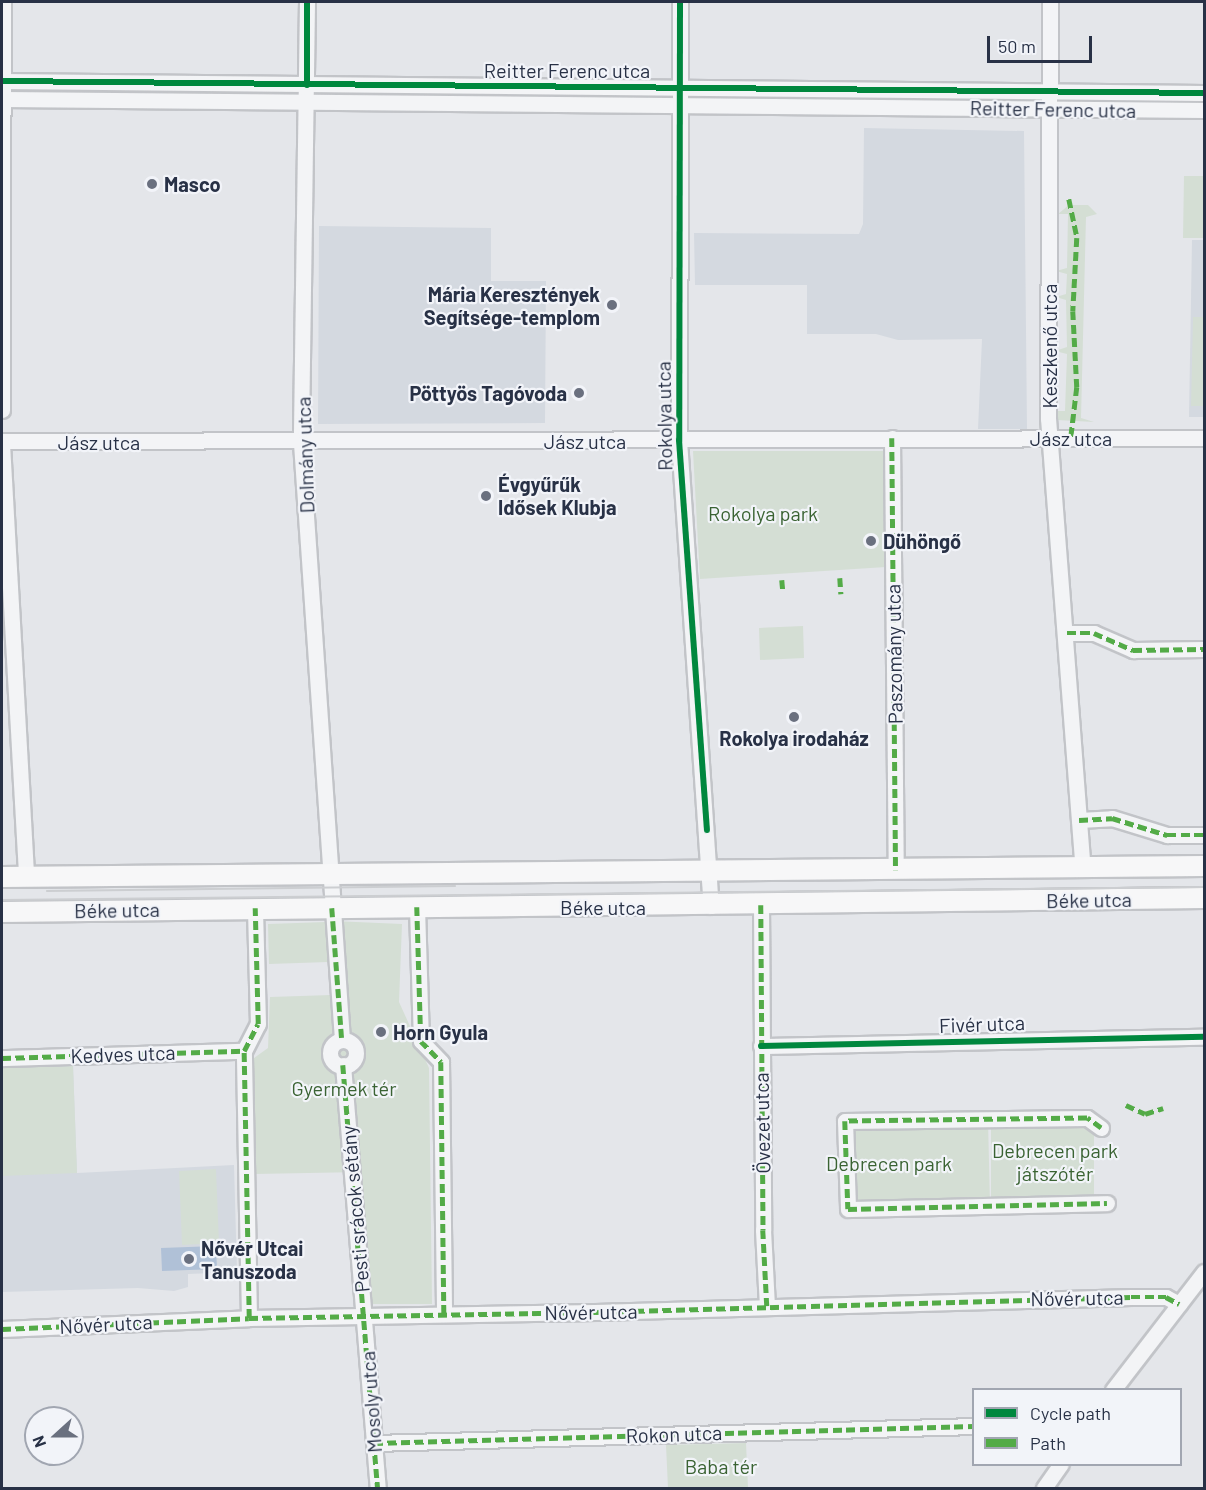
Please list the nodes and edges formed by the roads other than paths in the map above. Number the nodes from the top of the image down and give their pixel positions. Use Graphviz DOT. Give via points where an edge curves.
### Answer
graph roads {
  1 [pos="3,2"];
  2 [pos="307,2"];
  3 [pos="681,2"];
  4 [pos="1050,2"];
  5 [pos="2,81"];
  6 [pos="307,85"];
  7 [pos="679,88"];
  8 [pos="1050,90"];
  9 [pos="1204,93"];
  10 [pos="2,99"];
  11 [pos="306,103"];
  12 [pos="679,105"];
  13 [pos="1050,109"];
  14 [pos="1204,110"];
  15 [pos="2,411"];
  16 [pos="1052,437"];
  17 [pos="892,438"];
  18 [pos="1204,438"];
  19 [pos="680,440"];
  20 [pos="2,443"];
  21 [pos="301,443"];
  22 [pos="1067,633"];
  23 [pos="1204,649"];
  24 [pos="1079,820"];
  25 [pos="1204,835"];
  26 [pos="1204,866"];
  27 [pos="1083,868"];
  28 [pos="710,870"];
  29 [pos="896,870"];
  30 [pos="331,875"];
  31 [pos="2,877"];
  32 [pos="26,877"];
  33 [pos="1204,898"];
  34 [pos="761,905"];
  35 [pos="711,906"];
  36 [pos="417,907"];
  37 [pos="255,908"];
  38 [pos="332,908"];
  39 [pos="2,912"];
  40 [pos="1204,1037"];
  41 [pos="761,1046"];
  42 [pos="244,1051"];
  43 [pos="2,1058"];
  44 [pos="1101,1128"];
  45 [pos="1107,1203"];
  46 [pos="1204,1272"];
  47 [pos="1179,1304"];
  48 [pos="767,1306"];
  49 [pos="444,1314"];
  50 [pos="364,1316"];
  51 [pos="249,1318"];
  52 [pos="2,1329"];
  53 [pos="1114,1388"];
  54 [pos="972,1426"];
  55 [pos="374,1443"];
  56 [pos="1060,1466"];
  57 [pos="378,1488"];
  58 [pos="1044,1488"];
  1 -- 5 [label="street"];
  2 -- 6 [label="street, Dolmány utca"];
  3 -- 7 [label="street, Rokolya utca"];
  4 -- 8 [label="street, Keszkenő utca"];
  5 -- 6 [label="street, Reitter Ferenc utca"];
  5 -- 10 [label="street"];
  6 -- 7 [label="street, Reitter Ferenc utca"];
  6 -- 11 [label="street, Dolmány utca"];
  7 -- 8 [label="street, Reitter Ferenc utca"];
  7 -- 12 [label="street, Rokolya utca"];
  8 -- 9 [label="street, Reitter Ferenc utca"];
  8 -- 13 [label="street, Keszkenő utca"];
  10 -- 11 [label="street, Reitter Ferenc utca"];
  10 -- 15 [label="street"];
  11 -- 12 [label="street, Reitter Ferenc utca"];
  11 -- 21 [label="street, Dolmány utca"];
  12 -- 13 [label="street, Reitter Ferenc utca"];
  12 -- 19 [label="street, Rokolya utca"];
  13 -- 14 [label="street, Reitter Ferenc utca"];
  13 -- 16 [label="street, Keszkenő utca" via="1048,418"];
  16 -- 17 [label="street, Jász utca"];
  16 -- 18 [label="street, Jász utca"];
  16 -- 22 [label="street, Keszkenő utca"];
  17 -- 19 [label="street, Jász utca"];
  17 -- 29 [label="street, Paszomány utca"];
  19 -- 21 [label="street, Jász utca"];
  19 -- 28 [label="street, Rokolya utca"];
  20 -- 21 [label="street, Jász utca"];
  20 -- 32 [label="street"];
  21 -- 30 [label="street, Dolmány utca"];
  22 -- 23 [label="street" via="1094,633 1133,650"];
  22 -- 24 [label="street, Keszkenő utca"];
  24 -- 25 [label="street" via="1112,818 1167,835"];
  24 -- 27 [label="street, Keszkenő utca"];
  26 -- 27 [label="main road, Béke utca"];
  27 -- 29 [label="main road, Béke utca"];
  28 -- 29 [label="main road, Béke utca"];
  28 -- 30 [label="main road, Béke utca"];
  28 -- 35 [label="street, Rokolya utca"];
  30 -- 32 [label="main road, Béke utca"];
  30 -- 38 [label="street, Dolmány utca"];
  31 -- 32 [label="main road, Béke utca"];
  33 -- 34 [label="main road, Béke utca"];
  34 -- 35 [label="main road, Béke utca"];
  34 -- 41 [label="street, Övezet utca"];
  35 -- 36 [label="main road, Béke utca"];
  36 -- 38 [label="main road, Béke utca"];
  36 -- 49 [label="street" via="421,1041 441,1062"];
  37 -- 38 [label="main road, Béke utca"];
  37 -- 39 [label="main road, Béke utca"];
  37 -- 42 [label="street" via="258,1024"];
  38 -- 50 [label="street, Pesti srácok sétány" via="342,1040 331,1052 336,1062 343,1065"];
  40 -- 41 [label="street, Fivér utca"];
  41 -- 48 [label="street, Övezet utca"];
  42 -- 43 [label="street, Kedves utca"];
  42 -- 51 [label="street"];
  44 -- 45 [label="street" via="1087,1118 845,1121 848,1209"];
  46 -- 47 [label="street"];
  47 -- 48 [label="street, Nővér utca" via="1166,1297 1131,1296"];
  47 -- 53 [label="street"];
  48 -- 49 [label="street, Nővér utca"];
  49 -- 50 [label="street, Nővér utca"];
  50 -- 51 [label="street, Nővér utca"];
  50 -- 55 [label="street, Mosoly utca"];
  51 -- 52 [label="street, Nővér utca"];
  54 -- 55 [label="street, Rokon utca"];
  55 -- 57 [label="street, Mosoly utca"];
  56 -- 58 [label="street"];
}
